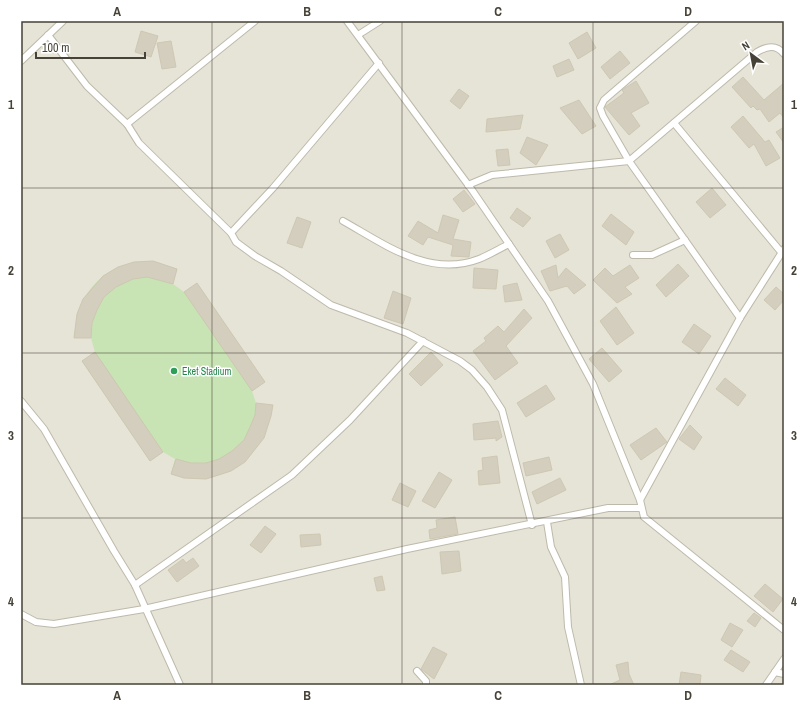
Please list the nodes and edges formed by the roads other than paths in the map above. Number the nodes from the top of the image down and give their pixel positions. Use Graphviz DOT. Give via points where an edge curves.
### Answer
graph roads {
  1 [pos="63,21"];
  2 [pos="255,21"];
  3 [pos="347,21"];
  4 [pos="380,21"];
  5 [pos="696,21"];
  6 [pos="358,35"];
  7 [pos="48,36"];
  8 [pos="784,54"];
  9 [pos="21,61"];
  10 [pos="379,64"];
  11 [pos="674,123"];
  12 [pos="127,124"];
  13 [pos="629,161"];
  14 [pos="468,185"];
  15 [pos="343,220"];
  16 [pos="231,233"];
  17 [pos="685,240"];
  18 [pos="509,244"];
  19 [pos="783,250"];
  20 [pos="633,255"];
  21 [pos="740,318"];
  22 [pos="423,341"];
  23 [pos="21,401"];
  24 [pos="640,500"];
  25 [pos="641,508"];
  26 [pos="547,522"];
  27 [pos="532,525"];
  28 [pos="135,584"];
  29 [pos="144,608"];
  30 [pos="21,614"];
  31 [pos="784,630"];
  32 [pos="784,659"];
  33 [pos="417,671"];
  34 [pos="775,672"];
  35 [pos="784,674"];
  36 [pos="180,685"];
  37 [pos="426,685"];
  38 [pos="581,685"];
  39 [pos="766,685"];
  1 -- 7 [label="street"];
  2 -- 12 [label="street"];
  3 -- 6 [label="street"];
  4 -- 6 [label="street"];
  5 -- 13 [label="street" via="604,100 600,108"];
  6 -- 10 [label="street"];
  7 -- 9 [label="street"];
  7 -- 12 [label="street" via="87,86"];
  8 -- 11 [label="street" via="775,46 765,47 757,52"];
  10 -- 14 [label="street"];
  10 -- 16 [label="street"];
  11 -- 13 [label="street"];
  11 -- 19 [label="street"];
  12 -- 16 [label="street" via="139,143"];
  13 -- 14 [label="street" via="492,175"];
  13 -- 17 [label="street"];
  14 -- 18 [label="street"];
  15 -- 18 [label="street" via="408,257 445,265 478,259"];
  16 -- 22 [label="street" via="236,242 255,256 332,305"];
  17 -- 20 [label="street" via="652,255"];
  17 -- 21 [label="street"];
  18 -- 24 [label="street" via="548,301 593,384"];
  19 -- 21 [label="street"];
  21 -- 24 [label="street"];
  22 -- 27 [label="street" via="472,370 502,410"];
  22 -- 28 [label="street" via="350,420 292,475"];
  23 -- 28 [label="street" via="44,429"];
  24 -- 25 [label="street"];
  25 -- 26 [label="street" via="608,508"];
  25 -- 31 [label="street" via="644,517 651,523"];
  26 -- 27 [label="street"];
  26 -- 38 [label="street" via="551,547 565,577 568,627"];
  27 -- 29 [label="street"];
  28 -- 29 [label="street"];
  29 -- 30 [label="street" via="54,624 36,622"];
  29 -- 36 [label="street"];
  32 -- 34 [label="street"];
  33 -- 37 [label="street" via="426,681"];
  34 -- 35 [label="street"];
  34 -- 39 [label="street"];
}
